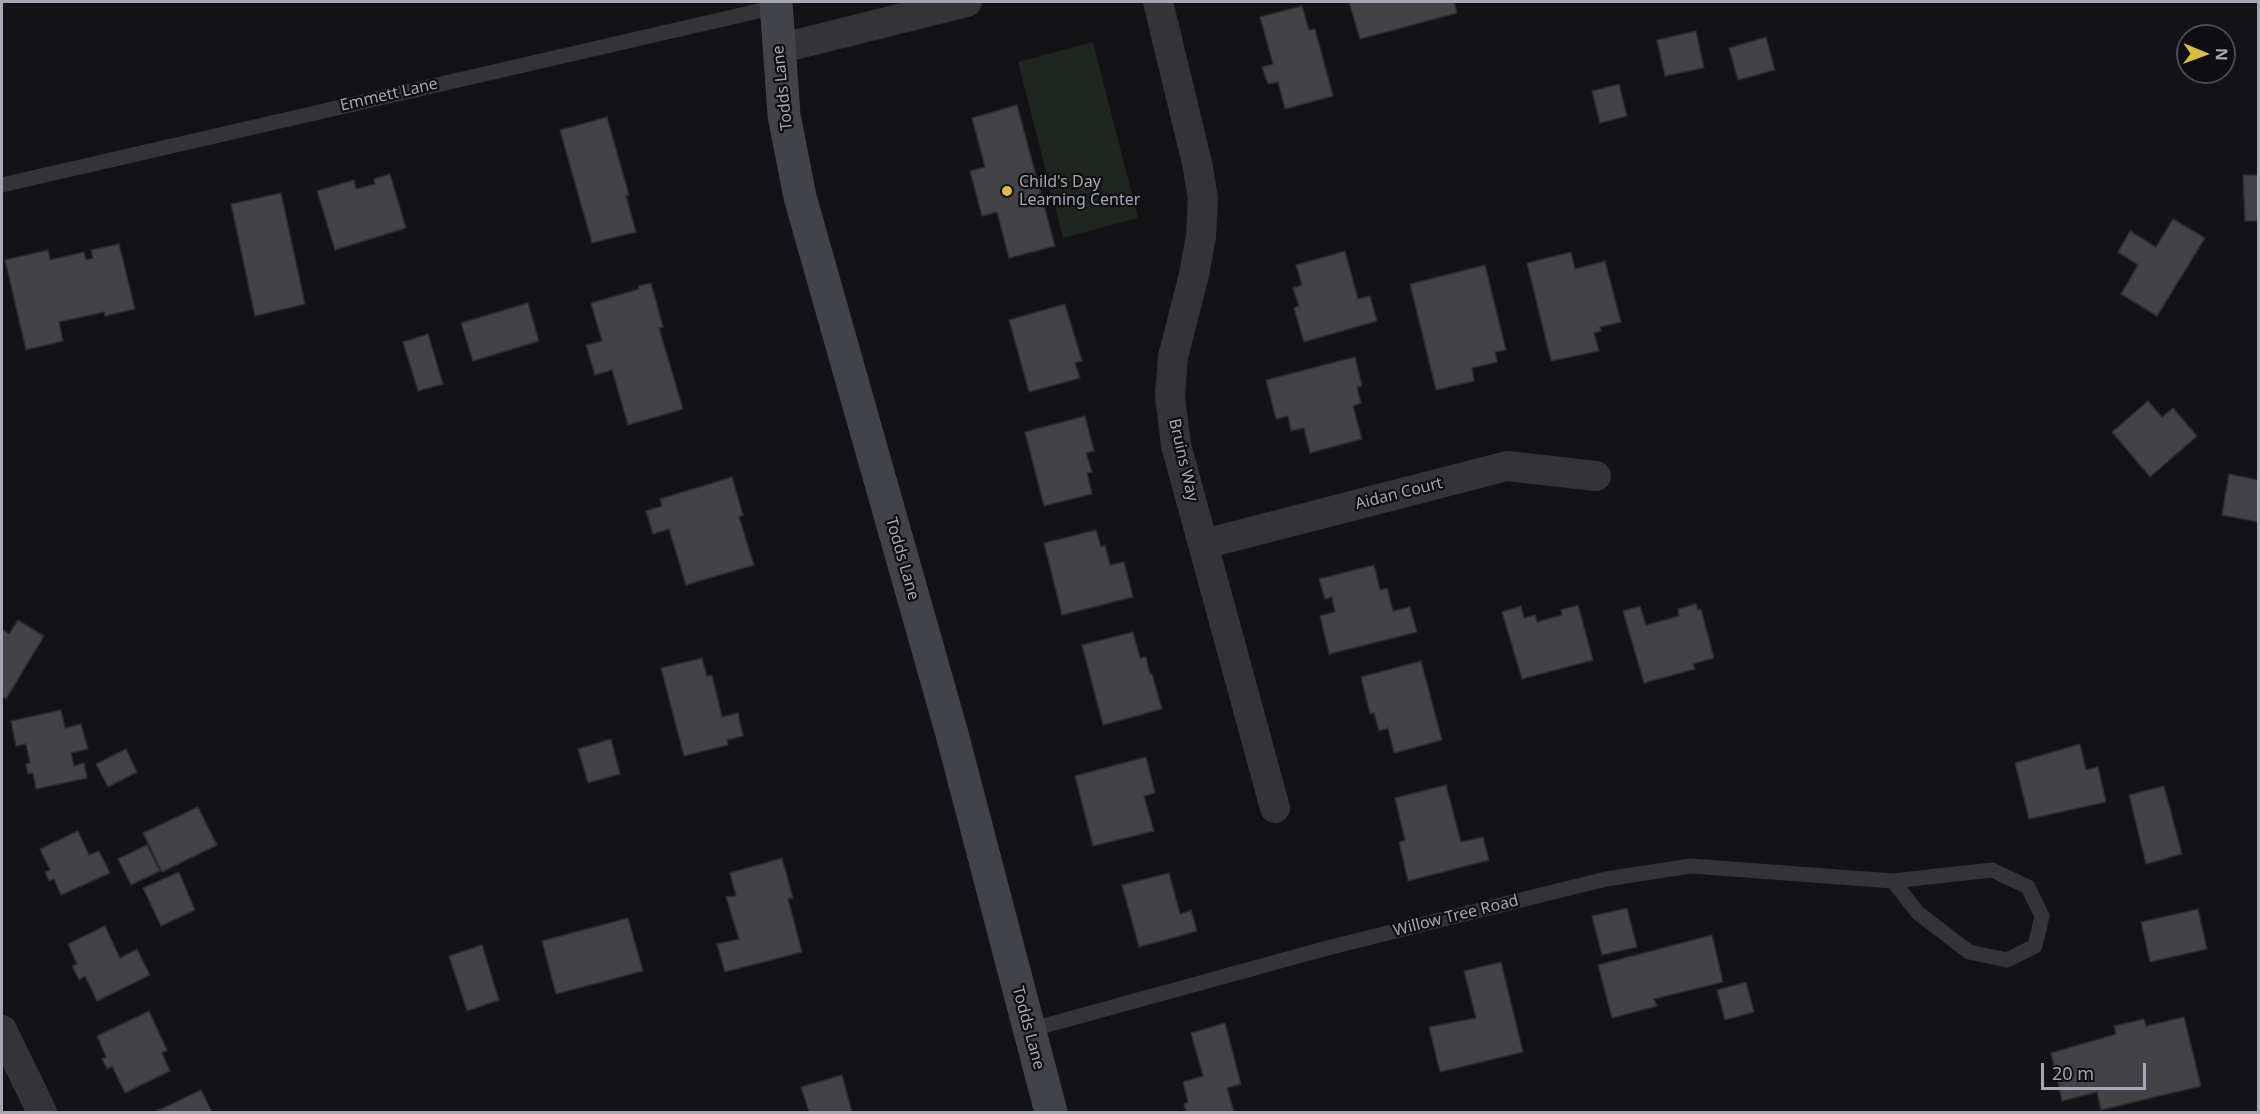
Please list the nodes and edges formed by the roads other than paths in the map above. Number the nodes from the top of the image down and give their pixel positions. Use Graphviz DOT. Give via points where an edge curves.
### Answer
graph roads {
  1 [pos="967,2"];
  2 [pos="1158,2"];
  3 [pos="776,4"];
  4 [pos="778,49"];
  5 [pos="2,185"];
  6 [pos="1596,476"];
  7 [pos="1204,544"];
  8 [pos="1275,808"];
  9 [pos="1893,881"];
  10 [pos="2,1030"];
  11 [pos="1029,1030"];
  12 [pos="42,1113"];
  13 [pos="1051,1113"];
  1 -- 4 [label="street"];
  2 -- 7 [label="street, Bruins Way" via="1203,198 1201,236 1173,357 1170,397 1176,445"];
  3 -- 4 [label="main road, Todds Lane"];
  3 -- 5 [label="lane, Emmett Lane"];
  4 -- 11 [label="main road, Todds Lane" via="784,115 800,196 952,734"];
  6 -- 7 [label="street, Aidan Court" via="1507,466"];
  7 -- 8 [label="street, Bruins Way"];
  9 -- 9 [label="lane, Willow Tree Road" via="1918,913 1969,952 2007,960 2035,946 2042,916 2028,887 1992,870"];
  9 -- 11 [label="lane, Willow Tree Road" via="1691,866 1606,879 1331,947"];
  10 -- 12 [label="street"];
  11 -- 13 [label="main road, Todds Lane"];
}
